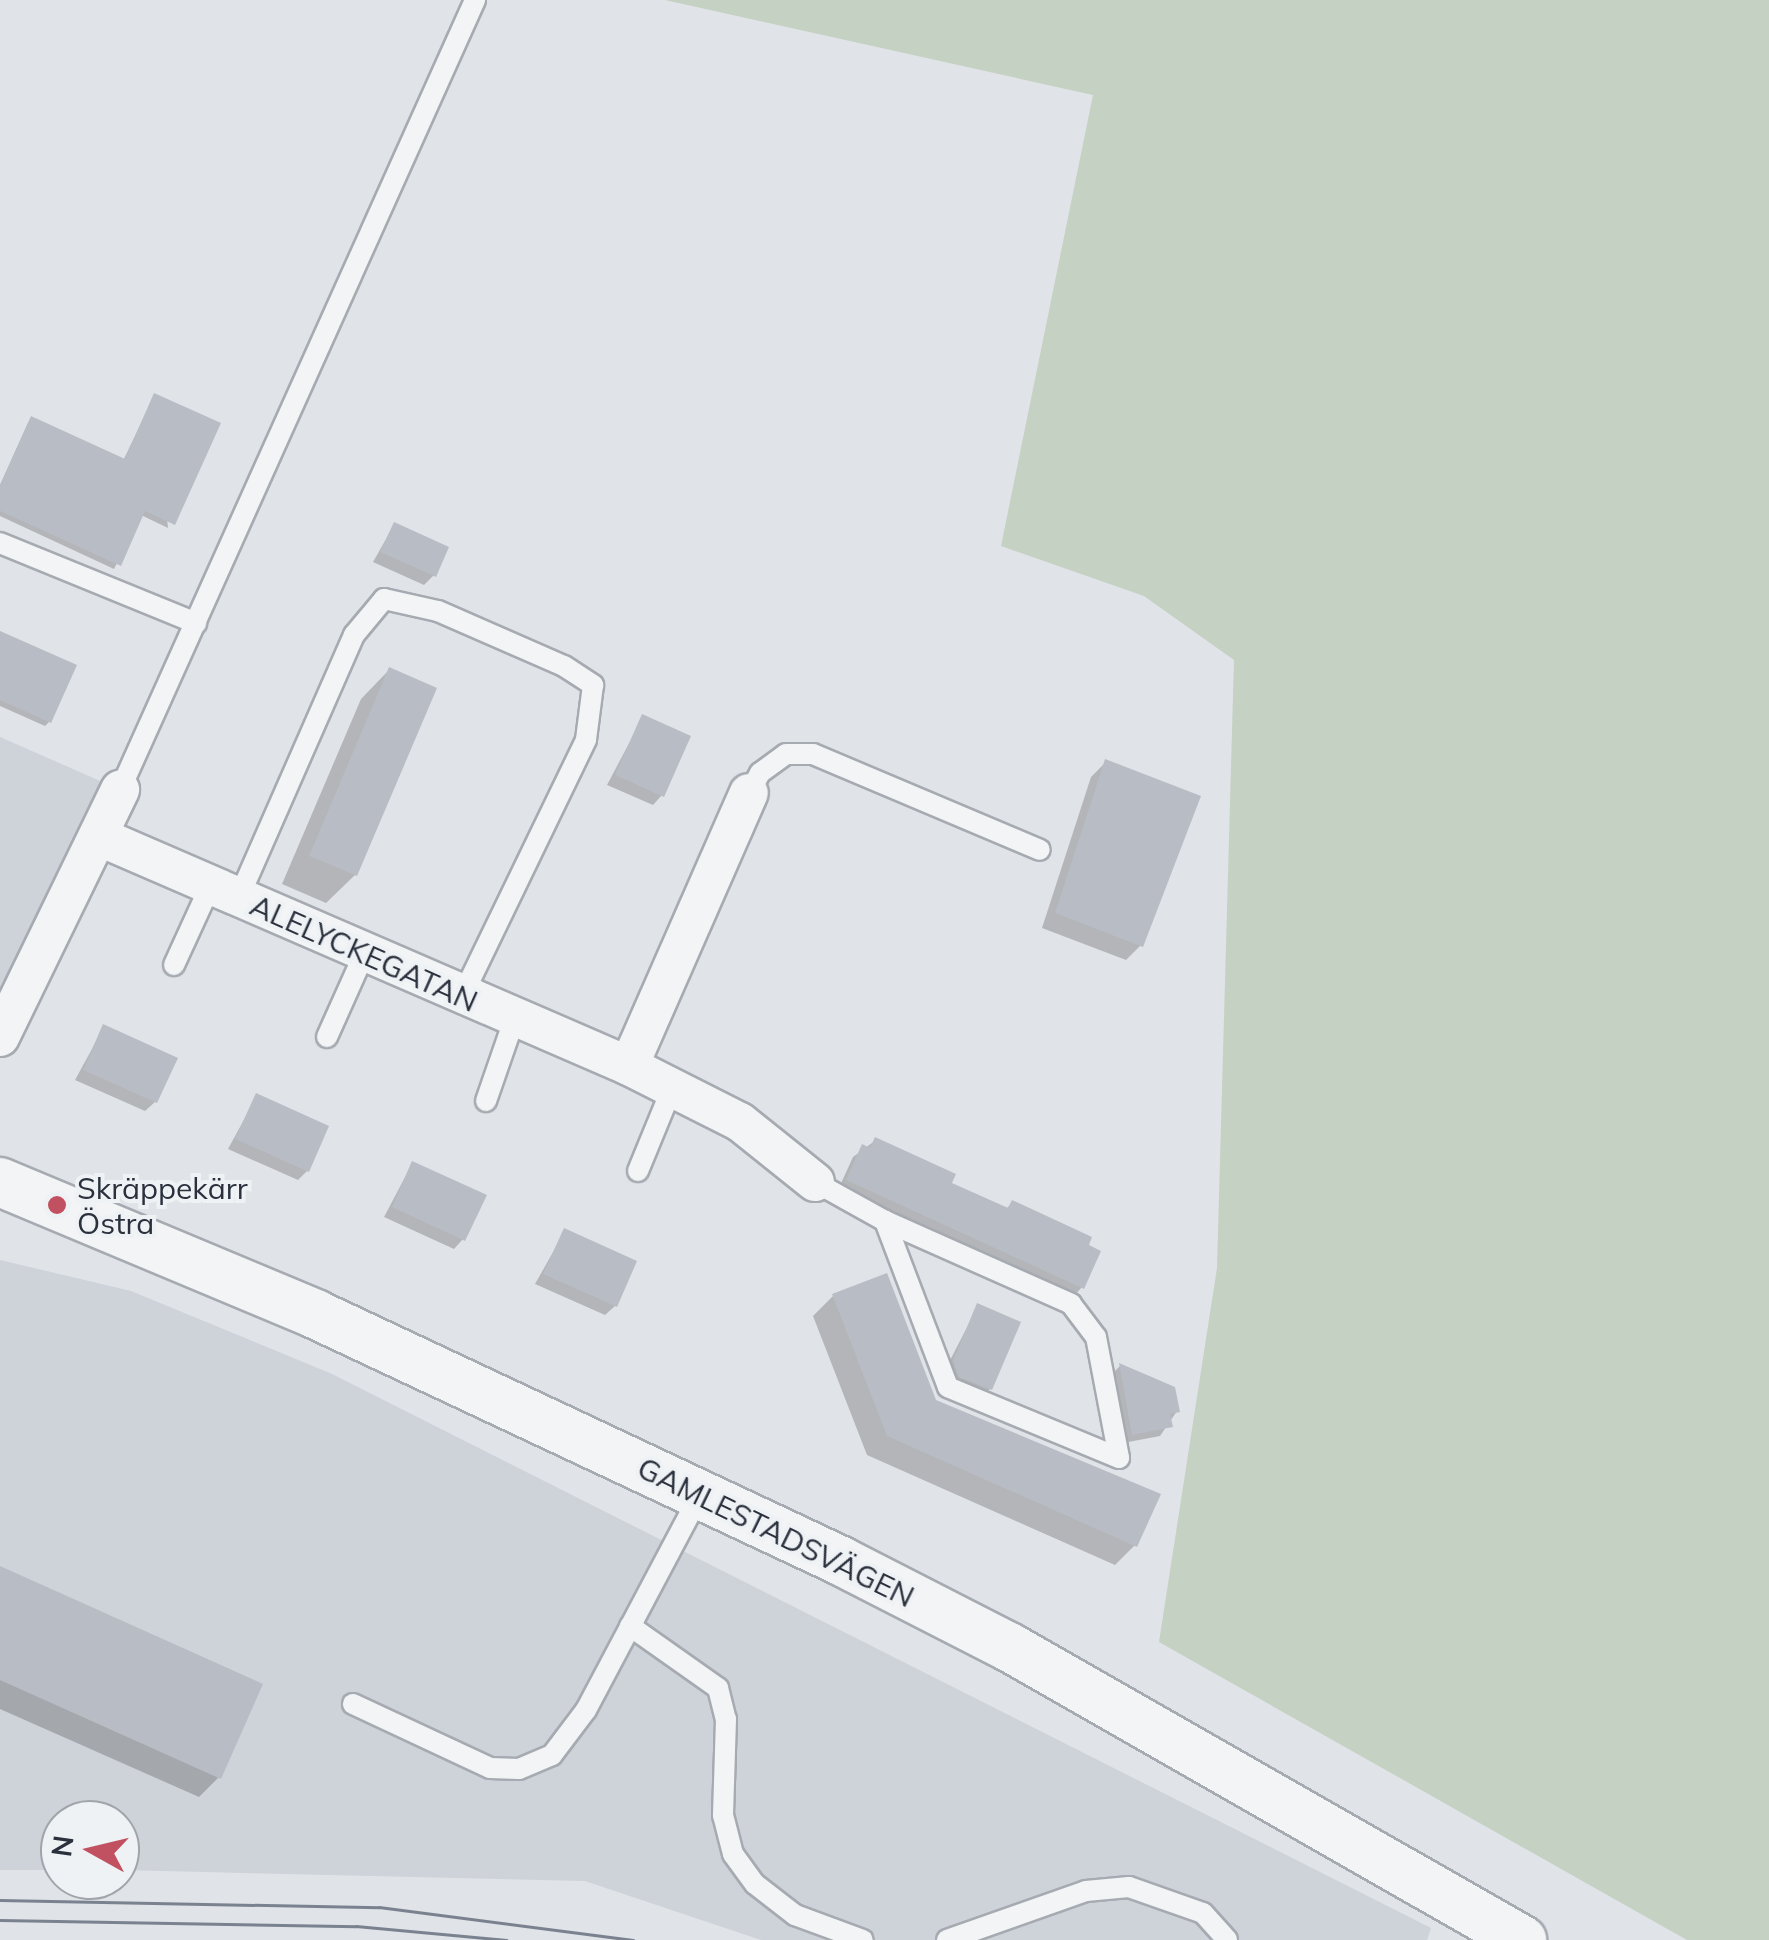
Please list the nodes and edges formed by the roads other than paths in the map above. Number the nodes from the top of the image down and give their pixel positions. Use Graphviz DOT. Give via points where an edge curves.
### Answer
graph roads {
  1 [pos="475,0"];
  2 [pos="0,543"];
  3 [pos="196,623"];
  4 [pos="120,790"];
  5 [pos="749,793"];
  6 [pos="100,836"];
  7 [pos="1040,850"];
  8 [pos="225,891"];
  9 [pos="365,952"];
  10 [pos="174,964"];
  11 [pos="462,997"];
  12 [pos="514,1020"];
  13 [pos="0,1037"];
  14 [pos="327,1037"];
  15 [pos="629,1066"];
  16 [pos="672,1088"];
  17 [pos="486,1101"];
  18 [pos="638,1171"];
  19 [pos="0,1182"];
  20 [pos="814,1182"];
  21 [pos="885,1221"];
  22 [pos="701,1493"];
  23 [pos="630,1626"];
  24 [pos="352,1704"];
  25 [pos="863,1940"];
  26 [pos="947,1940"];
  27 [pos="1226,1940"];
  28 [pos="1522,1940"];
  1 -- 3 [label="lane"];
  2 -- 3 [label="lane"];
  3 -- 4 [label="lane"];
  4 -- 6 [label="street"];
  5 -- 7 [label="lane" via="760,773 786,754 813,754"];
  5 -- 15 [label="street"];
  6 -- 8 [label="street, ALELYCKEGATAN"];
  6 -- 13 [label="street"];
  8 -- 9 [label="street, ALELYCKEGATAN"];
  8 -- 10 [label="lane"];
  8 -- 11 [label="lane" via="354,635 384,599 422,606 564,666 593,685 586,740"];
  9 -- 11 [label="street, ALELYCKEGATAN"];
  9 -- 14 [label="lane"];
  11 -- 12 [label="street, ALELYCKEGATAN"];
  12 -- 15 [label="street, ALELYCKEGATAN"];
  12 -- 17 [label="lane"];
  15 -- 16 [label="street, ALELYCKEGATAN"];
  16 -- 18 [label="lane"];
  16 -- 20 [label="street, ALELYCKEGATAN" via="740,1122"];
  19 -- 22 [label="street, GAMLESTADSVÄGEN" via="315,1314"];
  20 -- 21 [label="lane, ALELYCKEGATAN"];
  21 -- 21 [label="lane, ALELYCKEGATAN" via="948,1387 1118,1458 1096,1337 1071,1304"];
  22 -- 23 [label="lane"];
  22 -- 28 [label="street, GAMLESTADSVÄGEN" via="1009,1647"];
  23 -- 24 [label="lane" via="586,1710 552,1754 519,1769 490,1768"];
  23 -- 25 [label="lane" via="718,1688 726,1718 723,1815 744,1869 795,1915"];
  26 -- 27 [label="lane" via="1086,1891 1128,1887 1203,1913"];
}
